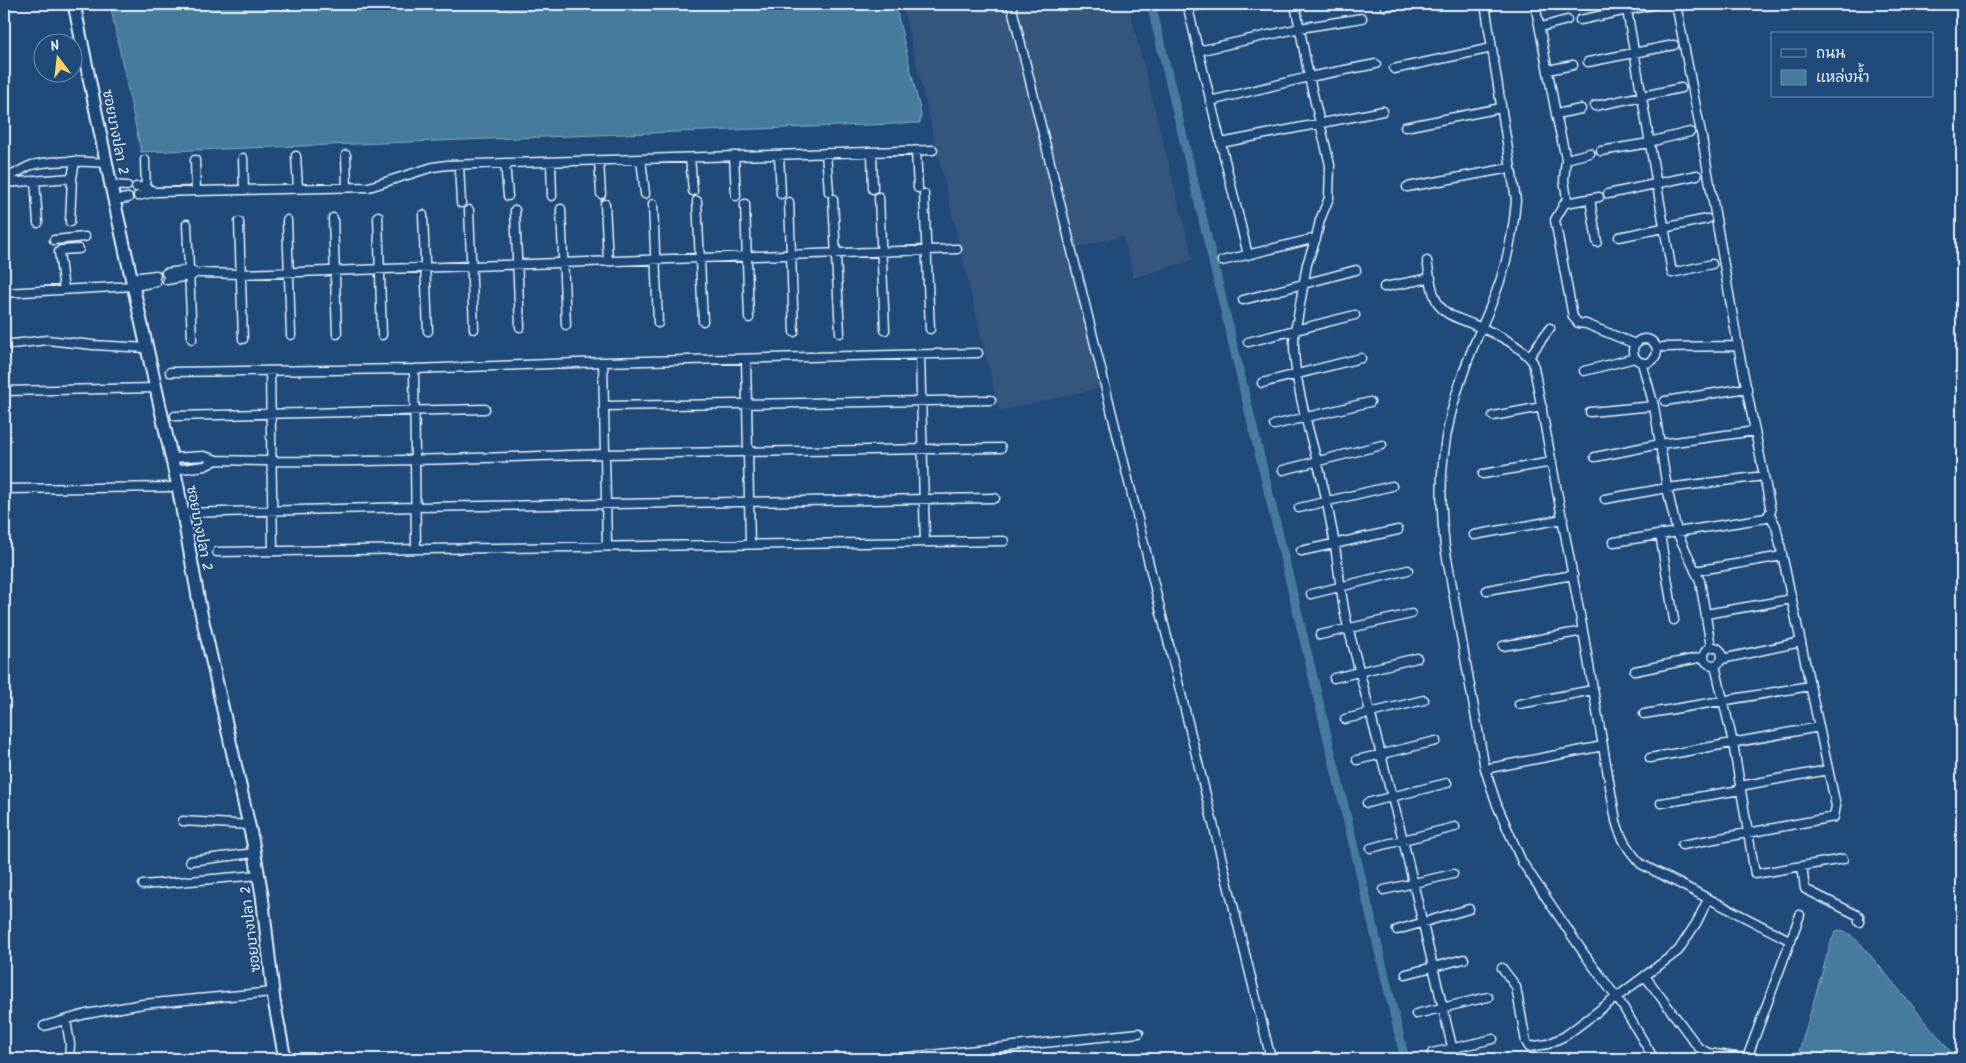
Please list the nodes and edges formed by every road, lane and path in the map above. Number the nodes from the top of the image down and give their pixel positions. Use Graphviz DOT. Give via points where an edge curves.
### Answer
graph roads {
  1 [pos="74,4"];
  2 [pos="1011,4"];
  3 [pos="1205,4"];
  4 [pos="1296,4"];
  5 [pos="1398,4"];
  6 [pos="1485,4"];
  7 [pos="1535,4"];
  8 [pos="1656,4"];
  9 [pos="1676,4"];
  10 [pos="1188,6"];
  11 [pos="1386,6"];
  12 [pos="1626,7"];
  13 [pos="1362,18"];
  14 [pos="1567,20"];
  15 [pos="1580,20"];
  16 [pos="1540,27"];
  17 [pos="1300,28"];
  18 [pos="1674,45"];
  19 [pos="1492,48"];
  20 [pos="1198,51"];
  21 [pos="1634,53"];
  22 [pos="1588,62"];
  23 [pos="1376,64"];
  24 [pos="1573,65"];
  25 [pos="1394,69"];
  26 [pos="1548,70"];
  27 [pos="1309,77"];
  28 [pos="1681,88"];
  29 [pos="1642,97"];
  30 [pos="1210,101"];
  31 [pos="1595,106"];
  32 [pos="1501,108"];
  33 [pos="1581,109"];
  34 [pos="1383,111"];
  35 [pos="1556,114"];
  36 [pos="1321,122"];
  37 [pos="1405,127"];
  38 [pos="1690,132"];
  39 [pos="1649,142"];
  40 [pos="1220,143"];
  41 [pos="933,150"];
  42 [pos="916,151"];
  43 [pos="872,152"];
  44 [pos="1601,152"];
  45 [pos="826,154"];
  46 [pos="1590,154"];
  47 [pos="346,155"];
  48 [pos="779,155"];
  49 [pos="296,156"];
  50 [pos="734,156"];
  51 [pos="243,158"];
  52 [pos="690,158"];
  53 [pos="641,159"];
  54 [pos="1566,159"];
  55 [pos="145,160"];
  56 [pos="195,160"];
  57 [pos="599,160"];
  58 [pos="76,161"];
  59 [pos="551,162"];
  60 [pos="107,163"];
  61 [pos="505,163"];
  62 [pos="459,165"];
  63 [pos="1510,168"];
  64 [pos="1697,175"];
  65 [pos="4,178"];
  66 [pos="72,178"];
  67 [pos="35,180"];
  68 [pos="4,182"];
  69 [pos="1658,184"];
  70 [pos="111,185"];
  71 [pos="127,186"];
  72 [pos="136,186"];
  73 [pos="348,187"];
  74 [pos="1407,187"];
  75 [pos="298,188"];
  76 [pos="873,189"];
  77 [pos="244,190"];
  78 [pos="196,191"];
  79 [pos="693,191"];
  80 [pos="144,193"];
  81 [pos="602,194"];
  82 [pos="645,194"];
  83 [pos="781,194"];
  84 [pos="1608,194"];
  85 [pos="508,196"];
  86 [pos="552,196"];
  87 [pos="736,196"];
  88 [pos="879,197"];
  89 [pos="1598,197"];
  90 [pos="128,198"];
  91 [pos="1590,199"];
  92 [pos="114,200"];
  93 [pos="696,201"];
  94 [pos="461,202"];
  95 [pos="789,202"];
  96 [pos="1566,203"];
  97 [pos="605,204"];
  98 [pos="653,204"];
  99 [pos="745,204"];
  100 [pos="561,209"];
  101 [pos="469,210"];
  102 [pos="515,210"];
  103 [pos="422,215"];
  104 [pos="378,216"];
  105 [pos="333,218"];
  106 [pos="1707,219"];
  107 [pos="287,220"];
  108 [pos="70,222"];
  109 [pos="239,222"];
  110 [pos="38,223"];
  111 [pos="187,224"];
  112 [pos="1666,228"];
  113 [pos="85,237"];
  114 [pos="1619,237"];
  115 [pos="70,238"];
  116 [pos="1316,238"];
  117 [pos="54,240"];
  118 [pos="1597,242"];
  119 [pos="79,249"];
  120 [pos="957,249"];
  121 [pos="71,250"];
  122 [pos="926,250"];
  123 [pos="882,252"];
  124 [pos="836,254"];
  125 [pos="791,255"];
  126 [pos="1248,255"];
  127 [pos="747,256"];
  128 [pos="700,258"];
  129 [pos="655,260"];
  130 [pos="608,261"];
  131 [pos="1222,261"];
  132 [pos="1427,261"];
  133 [pos="563,263"];
  134 [pos="518,264"];
  135 [pos="1712,264"];
  136 [pos="471,266"];
  137 [pos="425,267"];
  138 [pos="380,269"];
  139 [pos="335,270"];
  140 [pos="1356,270"];
  141 [pos="289,272"];
  142 [pos="189,273"];
  143 [pos="241,274"];
  144 [pos="166,276"];
  145 [pos="156,278"];
  146 [pos="1431,278"];
  147 [pos="133,282"];
  148 [pos="1304,284"];
  149 [pos="1384,287"];
  150 [pos="64,290"];
  151 [pos="4,293"];
  152 [pos="1243,300"];
  153 [pos="1355,316"];
  154 [pos="749,318"];
  155 [pos="703,321"];
  156 [pos="658,323"];
  157 [pos="566,326"];
  158 [pos="520,327"];
  159 [pos="1482,328"];
  160 [pos="1550,328"];
  161 [pos="474,329"];
  162 [pos="930,329"];
  163 [pos="885,330"];
  164 [pos="428,331"];
  165 [pos="1294,331"];
  166 [pos="794,332"];
  167 [pos="840,333"];
  168 [pos="337,334"];
  169 [pos="382,335"];
  170 [pos="291,336"];
  171 [pos="243,339"];
  172 [pos="192,340"];
  173 [pos="1248,342"];
  174 [pos="1634,344"];
  175 [pos="4,345"];
  176 [pos="1738,346"];
  177 [pos="1663,347"];
  178 [pos="147,348"];
  179 [pos="978,353"];
  180 [pos="920,355"];
  181 [pos="1529,357"];
  182 [pos="1361,358"];
  183 [pos="1634,358"];
  184 [pos="746,359"];
  185 [pos="603,362"];
  186 [pos="1642,363"];
  187 [pos="414,369"];
  188 [pos="1584,371"];
  189 [pos="170,372"];
  190 [pos="270,372"];
  191 [pos="1297,374"];
  192 [pos="1262,383"];
  193 [pos="156,388"];
  194 [pos="1747,388"];
  195 [pos="4,391"];
  196 [pos="991,400"];
  197 [pos="921,401"];
  198 [pos="1665,401"];
  199 [pos="1370,402"];
  200 [pos="746,404"];
  201 [pos="604,406"];
  202 [pos="1654,406"];
  203 [pos="1542,407"];
  204 [pos="485,409"];
  205 [pos="414,410"];
  206 [pos="1590,412"];
  207 [pos="271,413"];
  208 [pos="176,416"];
  209 [pos="1492,416"];
  210 [pos="1305,418"];
  211 [pos="1274,426"];
  212 [pos="1755,431"];
  213 [pos="1660,444"];
  214 [pos="1382,445"];
  215 [pos="1001,448"];
  216 [pos="922,450"];
  217 [pos="748,452"];
  218 [pos="605,454"];
  219 [pos="1595,457"];
  220 [pos="218,460"];
  221 [pos="416,460"];
  222 [pos="273,462"];
  223 [pos="1317,462"];
  224 [pos="1552,462"];
  225 [pos="172,464"];
  226 [pos="1283,470"];
  227 [pos="1483,474"];
  228 [pos="1764,476"];
  229 [pos="1392,486"];
  230 [pos="178,487"];
  231 [pos="1667,488"];
  232 [pos="4,489"];
  233 [pos="995,498"];
  234 [pos="924,499"];
  235 [pos="1605,499"];
  236 [pos="749,502"];
  237 [pos="1327,502"];
  238 [pos="606,504"];
  239 [pos="416,507"];
  240 [pos="1299,508"];
  241 [pos="272,510"];
  242 [pos="182,513"];
  243 [pos="1770,515"];
  244 [pos="1563,518"];
  245 [pos="1398,530"];
  246 [pos="1677,532"];
  247 [pos="1660,534"];
  248 [pos="1474,535"];
  249 [pos="1004,541"];
  250 [pos="925,542"];
  251 [pos="1614,542"];
  252 [pos="750,544"];
  253 [pos="1335,544"];
  254 [pos="607,546"];
  255 [pos="416,548"];
  256 [pos="273,551"];
  257 [pos="217,552"];
  258 [pos="1301,552"];
  259 [pos="1782,556"];
  260 [pos="1408,570"];
  261 [pos="1695,571"];
  262 [pos="1573,575"];
  263 [pos="1339,586"];
  264 [pos="1487,590"];
  265 [pos="1311,594"];
  266 [pos="1792,599"];
  267 [pos="1410,614"];
  268 [pos="1706,614"];
  269 [pos="1674,620"];
  270 [pos="1349,628"];
  271 [pos="1583,631"];
  272 [pos="1320,635"];
  273 [pos="1801,642"];
  274 [pos="1503,646"];
  275 [pos="1711,647"];
  276 [pos="1704,657"];
  277 [pos="1417,658"];
  278 [pos="1722,659"];
  279 [pos="1715,665"];
  280 [pos="1635,671"];
  281 [pos="1360,672"];
  282 [pos="1334,678"];
  283 [pos="1810,686"];
  284 [pos="1593,690"];
  285 [pos="1424,700"];
  286 [pos="1724,701"];
  287 [pos="1519,704"];
  288 [pos="1370,713"];
  289 [pos="1644,714"];
  290 [pos="1345,719"];
  291 [pos="1819,727"];
  292 [pos="1436,741"];
  293 [pos="1733,743"];
  294 [pos="1603,746"];
  295 [pos="1381,754"];
  296 [pos="1650,758"];
  297 [pos="1356,760"];
  298 [pos="1485,769"];
  299 [pos="1828,770"];
  300 [pos="1447,783"];
  301 [pos="1741,788"];
  302 [pos="1392,797"];
  303 [pos="1661,803"];
  304 [pos="1367,804"];
  305 [pos="184,821"];
  306 [pos="248,824"];
  307 [pos="1456,827"];
  308 [pos="1749,834"];
  309 [pos="1403,840"];
  310 [pos="1682,845"];
  311 [pos="1371,848"];
  312 [pos="254,853"];
  313 [pos="1843,859"];
  314 [pos="190,861"];
  315 [pos="1802,866"];
  316 [pos="1453,874"];
  317 [pos="259,875"];
  318 [pos="1413,882"];
  319 [pos="143,885"];
  320 [pos="1384,890"];
  321 [pos="1708,899"];
  322 [pos="1469,909"];
  323 [pos="1800,915"];
  324 [pos="1859,922"];
  325 [pos="1423,924"];
  326 [pos="1397,930"];
  327 [pos="1791,941"];
  328 [pos="1464,959"];
  329 [pos="1434,966"];
  330 [pos="1502,968"];
  331 [pos="1406,974"];
  332 [pos="1645,976"];
  333 [pos="272,992"];
  334 [pos="1488,997"];
  335 [pos="1616,997"];
  336 [pos="1443,1007"];
  337 [pos="1416,1014"];
  338 [pos="66,1020"];
  339 [pos="44,1026"];
  340 [pos="1139,1034"];
  341 [pos="1493,1039"];
  342 [pos="1453,1048"];
  343 [pos="1432,1053"];
  344 [pos="69,1059"];
  345 [pos="285,1059"];
  346 [pos="892,1059"];
  347 [pos="1271,1059"];
  348 [pos="1455,1059"];
  349 [pos="1654,1059"];
  350 [pos="1748,1059"];
  1 -- 60 [label="street, ซอยบางปลา 2"];
  2 -- 347 [label="street"];
  3 -- 10 [label="street"];
  4 -- 17 [label="street"];
  5 -- 11 [label="street"];
  6 -- 19 [label="street"];
  7 -- 16 [label="street"];
  8 -- 12 [label="street"];
  9 -- 176 [label="street"];
  10 -- 20 [label="street"];
  12 -- 15 [label="street"];
  12 -- 21 [label="street"];
  13 -- 17 [label="street"];
  14 -- 16 [label="street"];
  16 -- 26 [label="street"];
  17 -- 20 [label="street"];
  17 -- 27 [label="street"];
  18 -- 21 [label="street"];
  19 -- 25 [label="street"];
  19 -- 32 [label="street"];
  20 -- 30 [label="street"];
  21 -- 22 [label="street"];
  21 -- 29 [label="street"];
  23 -- 27 [label="street"];
  24 -- 26 [label="street"];
  26 -- 35 [label="street"];
  27 -- 30 [label="street"];
  27 -- 36 [label="street"];
  28 -- 29 [label="street"];
  29 -- 31 [label="street"];
  29 -- 39 [label="street"];
  30 -- 40 [label="street"];
  32 -- 37 [label="street"];
  32 -- 63 [label="street"];
  33 -- 35 [label="street"];
  34 -- 36 [label="street"];
  35 -- 54 [label="street"];
  36 -- 40 [label="street"];
  36 -- 116 [label="street" via="1330,165 1330,189"];
  38 -- 39 [label="street"];
  39 -- 44 [label="street"];
  39 -- 69 [label="street"];
  40 -- 126 [label="street"];
  41 -- 42 [label="street"];
  42 -- 43 [label="street"];
  42 -- 122 [label="street"];
  43 -- 45 [label="street"];
  43 -- 76 [label="street"];
  45 -- 48 [label="street"];
  45 -- 124 [label="street"];
  46 -- 54 [label="street"];
  47 -- 73 [label="street"];
  48 -- 50 [label="street"];
  48 -- 83 [label="street"];
  49 -- 75 [label="street"];
  50 -- 52 [label="street"];
  50 -- 87 [label="street"];
  51 -- 77 [label="street"];
  52 -- 53 [label="street"];
  52 -- 79 [label="street"];
  53 -- 57 [label="street"];
  53 -- 82 [label="street"];
  54 -- 96 [label="street"];
  55 -- 80 [label="street"];
  56 -- 78 [label="street"];
  57 -- 59 [label="street"];
  57 -- 81 [label="street"];
  58 -- 60 [label="street"];
  58 -- 65 [label="street" via="32,165"];
  58 -- 66 [label="street"];
  59 -- 61 [label="street"];
  59 -- 86 [label="street"];
  60 -- 70 [label="street, ซอยบางปลา 2"];
  61 -- 62 [label="street"];
  61 -- 85 [label="street"];
  62 -- 73 [label="street" via="433,167 376,186"];
  62 -- 94 [label="street"];
  63 -- 74 [label="street"];
  63 -- 159 [label="street" via="1516,200 1514,224 1503,274"];
  64 -- 69 [label="street"];
  66 -- 67 [label="street"];
  66 -- 108 [label="street"];
  67 -- 68 [label="street"];
  67 -- 110 [label="street"];
  69 -- 84 [label="street"];
  69 -- 112 [label="street"];
  70 -- 71 [label="street"];
  70 -- 92 [label="street, ซอยบางปลา 2"];
  72 -- 80 [label="street"];
  73 -- 75 [label="street"];
  75 -- 77 [label="street"];
  77 -- 78 [label="street"];
  78 -- 80 [label="street"];
  88 -- 123 [label="street"];
  89 -- 91 [label="street"];
  90 -- 92 [label="street"];
  91 -- 96 [label="street"];
  91 -- 118 [label="street"];
  92 -- 147 [label="street, ซอยบางปลา 2"];
  93 -- 128 [label="street"];
  95 -- 125 [label="street"];
  96 -- 174 [label="street" via="1555,220 1573,317 1578,323"];
  97 -- 130 [label="street"];
  98 -- 129 [label="street"];
  99 -- 127 [label="street"];
  100 -- 133 [label="street"];
  101 -- 136 [label="street"];
  102 -- 134 [label="street"];
  103 -- 137 [label="street"];
  104 -- 138 [label="street"];
  105 -- 139 [label="street"];
  106 -- 112 [label="street"];
  107 -- 141 [label="street"];
  109 -- 143 [label="street"];
  111 -- 142 [label="street"];
  112 -- 114 [label="street"];
  112 -- 135 [label="street" via="1672,273"];
  113 -- 115 [label="street"];
  115 -- 117 [label="street"];
  115 -- 121 [label="street"];
  116 -- 126 [label="street"];
  116 -- 148 [label="street"];
  119 -- 121 [label="street"];
  120 -- 122 [label="street"];
  121 -- 150 [label="street" via="59,252"];
  122 -- 123 [label="street"];
  122 -- 162 [label="street"];
  123 -- 124 [label="street"];
  123 -- 163 [label="street"];
  124 -- 125 [label="street"];
  124 -- 167 [label="street"];
  125 -- 127 [label="street"];
  125 -- 166 [label="street"];
  126 -- 131 [label="street"];
  127 -- 128 [label="street"];
  127 -- 154 [label="street"];
  128 -- 129 [label="street"];
  128 -- 155 [label="street"];
  129 -- 130 [label="street"];
  129 -- 156 [label="street"];
  130 -- 133 [label="street"];
  132 -- 146 [label="street"];
  133 -- 134 [label="street"];
  133 -- 157 [label="street"];
  134 -- 136 [label="street"];
  134 -- 158 [label="street"];
  136 -- 137 [label="street"];
  136 -- 161 [label="street"];
  137 -- 138 [label="street"];
  137 -- 164 [label="street"];
  138 -- 139 [label="street"];
  138 -- 169 [label="street"];
  139 -- 141 [label="street"];
  139 -- 168 [label="street"];
  140 -- 148 [label="street"];
  141 -- 143 [label="street"];
  141 -- 170 [label="street"];
  142 -- 143 [label="street"];
  142 -- 144 [label="street"];
  142 -- 172 [label="street"];
  143 -- 171 [label="street"];
  145 -- 147 [label="street"];
  146 -- 149 [label="street"];
  146 -- 159 [label="street" via="1440,307"];
  147 -- 150 [label="street"];
  147 -- 178 [label="street, ซอยบางปลา 2"];
  148 -- 152 [label="street"];
  148 -- 165 [label="street"];
  150 -- 151 [label="street"];
  153 -- 165 [label="street"];
  159 -- 181 [label="street"];
  159 -- 298 [label="street" via="1464,371 1447,427 1440,482 1445,547"];
  160 -- 181 [label="street"];
  165 -- 173 [label="street"];
  165 -- 191 [label="street"];
  174 -- 183 [label="street"];
  174 -- 186 [label="street" via="1642,339 1654,343 1654,360"];
  175 -- 178 [label="street" via="47,340"];
  176 -- 177 [label="street"];
  176 -- 194 [label="street"];
  178 -- 193 [label="street, ซอยบางปลา 2"];
  179 -- 180 [label="street"];
  180 -- 184 [label="street"];
  180 -- 197 [label="street"];
  181 -- 203 [label="street" via="1536,372"];
  182 -- 191 [label="street"];
  183 -- 186 [label="street"];
  183 -- 188 [label="street"];
  184 -- 185 [label="street"];
  184 -- 200 [label="street"];
  185 -- 187 [label="street"];
  185 -- 201 [label="street"];
  186 -- 202 [label="street"];
  187 -- 190 [label="street"];
  187 -- 205 [label="street"];
  189 -- 190 [label="street"];
  190 -- 207 [label="street"];
  191 -- 192 [label="street"];
  191 -- 210 [label="street"];
  193 -- 195 [label="street"];
  193 -- 225 [label="street, ซอยบางปลา 2"];
  194 -- 198 [label="street"];
  194 -- 212 [label="street"];
  196 -- 197 [label="street"];
  197 -- 200 [label="street"];
  197 -- 216 [label="street"];
  199 -- 210 [label="street"];
  200 -- 201 [label="street"];
  200 -- 217 [label="street"];
  201 -- 218 [label="street"];
  202 -- 206 [label="street"];
  202 -- 213 [label="street"];
  203 -- 209 [label="street"];
  203 -- 224 [label="street"];
  204 -- 205 [label="street"];
  205 -- 207 [label="street"];
  205 -- 221 [label="street"];
  207 -- 208 [label="street"];
  207 -- 222 [label="street"];
  210 -- 211 [label="street"];
  210 -- 223 [label="street"];
  212 -- 213 [label="street"];
  212 -- 228 [label="street"];
  213 -- 219 [label="street"];
  213 -- 231 [label="street"];
  214 -- 223 [label="street"];
  215 -- 216 [label="street"];
  216 -- 217 [label="street"];
  216 -- 234 [label="street"];
  217 -- 218 [label="street"];
  217 -- 236 [label="street"];
  218 -- 221 [label="street"];
  218 -- 238 [label="street"];
  220 -- 222 [label="street"];
  220 -- 225 [label="street" via="205,466"];
  220 -- 225 [label="street" via="204,456"];
  221 -- 222 [label="street"];
  221 -- 239 [label="street"];
  222 -- 241 [label="street"];
  223 -- 226 [label="street"];
  223 -- 237 [label="street"];
  224 -- 227 [label="street"];
  224 -- 244 [label="street"];
  225 -- 230 [label="street, ซอยบางปลา 2"];
  228 -- 231 [label="street"];
  228 -- 243 [label="street"];
  229 -- 237 [label="street"];
  230 -- 232 [label="street"];
  230 -- 242 [label="street, ซอยบางปลา 2"];
  231 -- 235 [label="street"];
  231 -- 246 [label="street"];
  233 -- 234 [label="street"];
  234 -- 236 [label="street"];
  234 -- 250 [label="street"];
  236 -- 238 [label="street"];
  236 -- 252 [label="street"];
  237 -- 240 [label="street"];
  237 -- 253 [label="street"];
  238 -- 239 [label="street"];
  238 -- 254 [label="street"];
  239 -- 241 [label="street"];
  239 -- 255 [label="street"];
  241 -- 242 [label="street"];
  241 -- 256 [label="street"];
  242 -- 306 [label="street, ซอยบางปลา 2"];
  243 -- 246 [label="street"];
  243 -- 259 [label="street" via="1776,526"];
  244 -- 248 [label="street"];
  244 -- 262 [label="street"];
  245 -- 253 [label="street"];
  246 -- 247 [label="street"];
  246 -- 261 [label="street"];
  247 -- 251 [label="street"];
  247 -- 269 [label="street"];
  249 -- 250 [label="street"];
  250 -- 252 [label="street"];
  252 -- 254 [label="street"];
  253 -- 258 [label="street"];
  253 -- 263 [label="street"];
  254 -- 255 [label="street"];
  255 -- 256 [label="street"];
  256 -- 257 [label="street"];
  259 -- 261 [label="street"];
  259 -- 266 [label="street"];
  260 -- 263 [label="street"];
  261 -- 268 [label="street"];
  262 -- 264 [label="street"];
  262 -- 271 [label="street"];
  263 -- 265 [label="street"];
  263 -- 270 [label="street"];
  266 -- 268 [label="street"];
  266 -- 273 [label="street"];
  267 -- 270 [label="street"];
  268 -- 275 [label="street"];
  270 -- 272 [label="street"];
  270 -- 281 [label="street"];
  271 -- 274 [label="street"];
  271 -- 284 [label="street"];
  273 -- 278 [label="street"];
  273 -- 283 [label="street"];
  275 -- 276 [label="street"];
  275 -- 278 [label="street" via="1722,652"];
  276 -- 279 [label="street" via="1706,663"];
  276 -- 280 [label="street"];
  277 -- 281 [label="street"];
  278 -- 279 [label="street"];
  279 -- 286 [label="street"];
  281 -- 282 [label="street"];
  281 -- 288 [label="street"];
  283 -- 286 [label="street"];
  283 -- 291 [label="street"];
  284 -- 287 [label="street"];
  284 -- 294 [label="street"];
  285 -- 288 [label="street"];
  286 -- 289 [label="street"];
  286 -- 293 [label="street"];
  288 -- 290 [label="street"];
  288 -- 295 [label="street"];
  291 -- 293 [label="street"];
  291 -- 299 [label="street"];
  292 -- 295 [label="street"];
  293 -- 296 [label="street"];
  293 -- 301 [label="street"];
  294 -- 298 [label="street"];
  294 -- 321 [label="street" via="1616,821 1630,851 1641,864"];
  295 -- 297 [label="street"];
  295 -- 302 [label="street"];
  298 -- 335 [label="street" via="1522,862"];
  299 -- 301 [label="street"];
  299 -- 308 [label="street" via="1836,806 1834,817"];
  300 -- 302 [label="street"];
  301 -- 303 [label="street"];
  301 -- 308 [label="street"];
  302 -- 304 [label="street"];
  302 -- 309 [label="street"];
  305 -- 306 [label="street"];
  306 -- 312 [label="street, ซอยบางปลา 2"];
  307 -- 309 [label="street"];
  308 -- 310 [label="street"];
  308 -- 315 [label="street" via="1756,874"];
  309 -- 311 [label="street"];
  309 -- 318 [label="street"];
  312 -- 314 [label="street"];
  312 -- 317 [label="street, ซอยบางปลา 2"];
  313 -- 315 [label="street"];
  315 -- 324 [label="street" via="1805,889 1859,916"];
  316 -- 318 [label="street"];
  317 -- 319 [label="street"];
  317 -- 333 [label="street, ซอยบางปลา 2"];
  318 -- 320 [label="street"];
  318 -- 325 [label="street"];
  321 -- 327 [label="street"];
  321 -- 332 [label="street" via="1678,951"];
  322 -- 325 [label="street"];
  323 -- 327 [label="street"];
  325 -- 326 [label="street"];
  325 -- 329 [label="street"];
  327 -- 350 [label="street"];
  328 -- 329 [label="street"];
  329 -- 331 [label="street"];
  329 -- 336 [label="street"];
  330 -- 335 [label="street" via="1516,987 1529,1047 1557,1041"];
  332 -- 335 [label="street"];
  332 -- 350 [label="street" via="1698,1047 1708,1052"];
  333 -- 338 [label="street" via="143,1004"];
  333 -- 345 [label="street, ซอยบางปลา 2"];
  334 -- 336 [label="street"];
  335 -- 349 [label="street"];
  336 -- 337 [label="street"];
  336 -- 342 [label="street"];
  338 -- 339 [label="street"];
  338 -- 344 [label="street"];
  340 -- 346 [label="street"];
  341 -- 342 [label="street"];
  342 -- 343 [label="street"];
  342 -- 348 [label="street"];
}
